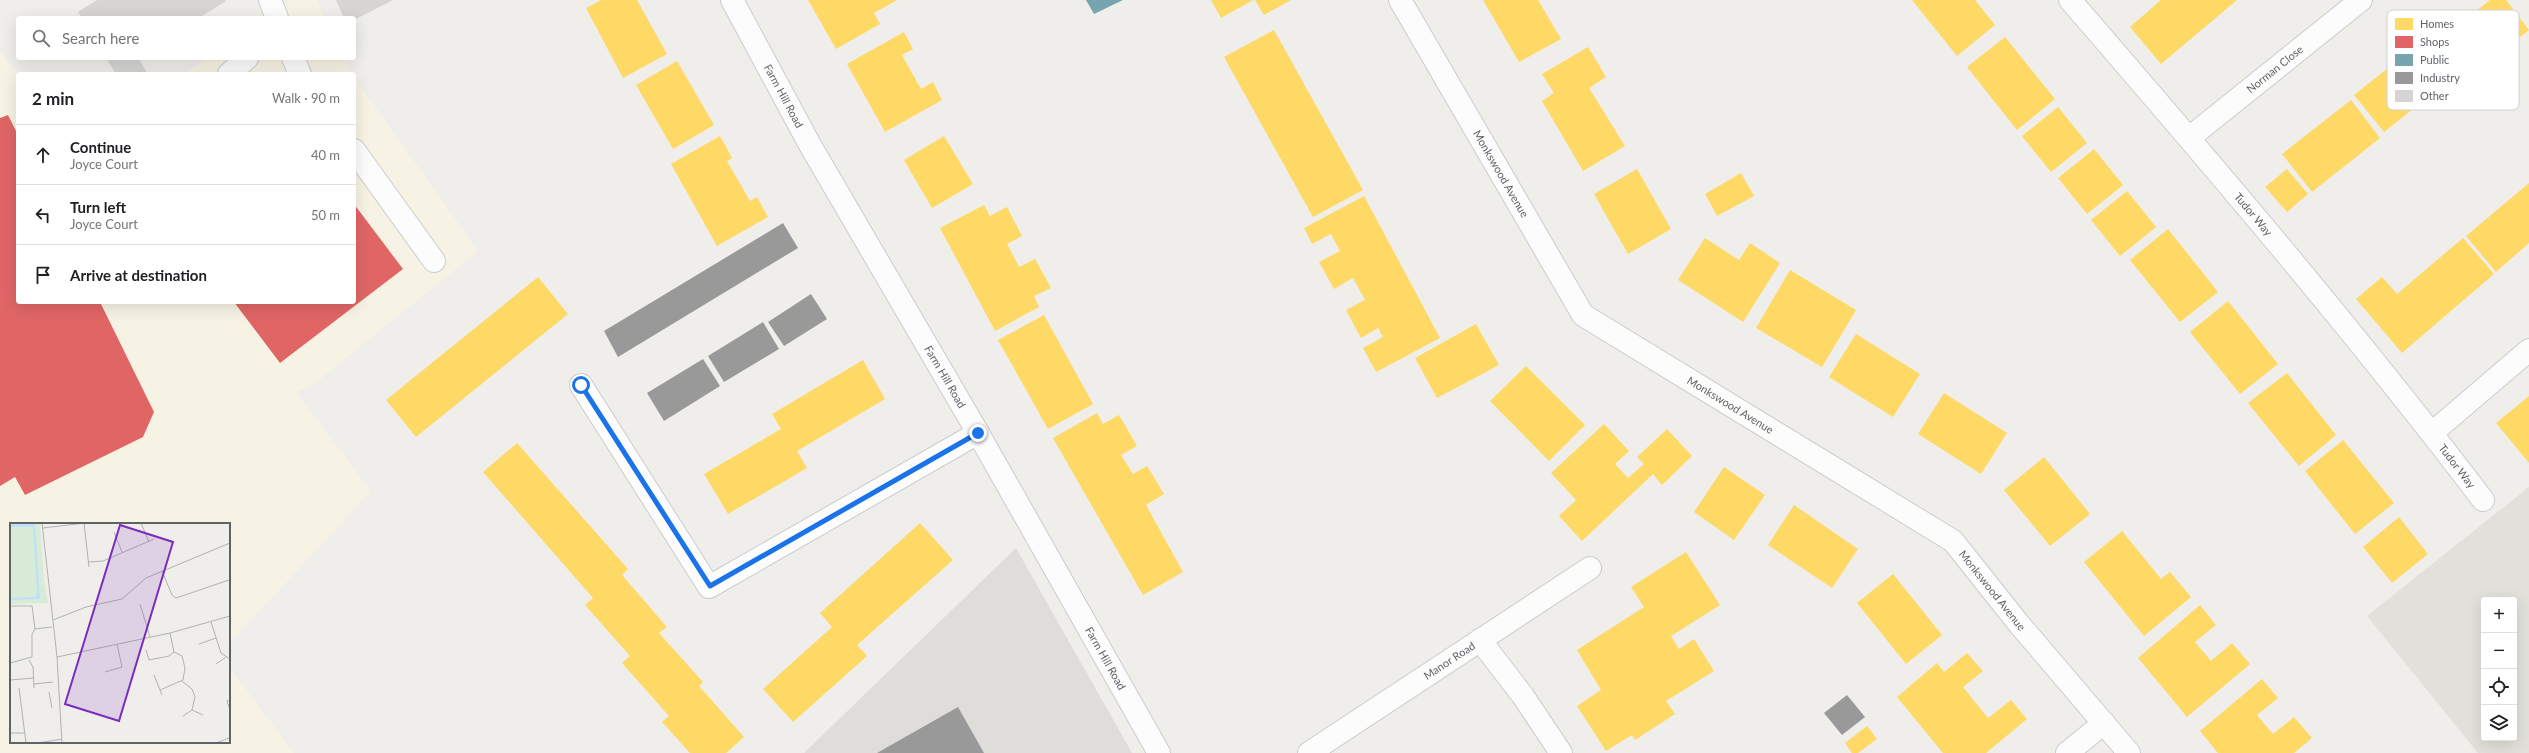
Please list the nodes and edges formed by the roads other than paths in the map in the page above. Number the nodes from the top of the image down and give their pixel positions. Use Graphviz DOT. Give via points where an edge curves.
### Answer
graph roads {
  1 [pos="270,0"];
  2 [pos="732,0"];
  3 [pos="1400,0"];
  4 [pos="2070,0"];
  5 [pos="2361,0"];
  6 [pos="275,16"];
  7 [pos="245,60"];
  8 [pos="294,60"];
  9 [pos="231,72"];
  10 [pos="299,72"];
  11 [pos="2190,138"];
  12 [pos="356,153"];
  13 [pos="434,261"];
  14 [pos="2529,350"];
  15 [pos="581,385"];
  16 [pos="978,433"];
  17 [pos="2432,433"];
  18 [pos="2482,500"];
  19 [pos="1590,568"];
  20 [pos="1480,640"];
  21 [pos="2104,723"];
  22 [pos="1159,753"];
  23 [pos="1309,753"];
  24 [pos="1561,753"];
  25 [pos="2067,753"];
  26 [pos="2129,753"];
  1 -- 6 [label="street"];
  2 -- 16 [label="street, Farm Hill Road" via="810,145"];
  3 -- 21 [label="street, Monkswood Avenue" via="1583,315 1953,541 2019,624"];
  4 -- 11 [label="street, Tudor Way"];
  5 -- 11 [label="street, Norman Close"];
  7 -- 9 [label="street"];
  8 -- 10 [label="street"];
  11 -- 17 [label="street, Tudor Way"];
  12 -- 13 [label="street"];
  14 -- 17 [label="street, Tudor Way"];
  15 -- 16 [label="street" via="710,586"];
  16 -- 22 [label="street, Farm Hill Road"];
  17 -- 18 [label="street, Tudor Way"];
  19 -- 20 [label="street, Manor Road"];
  20 -- 23 [label="street, Manor Road"];
  20 -- 24 [label="street" via="1523,696"];
  21 -- 25 [label="street"];
  21 -- 26 [label="street, Monkswood Avenue"];
}
